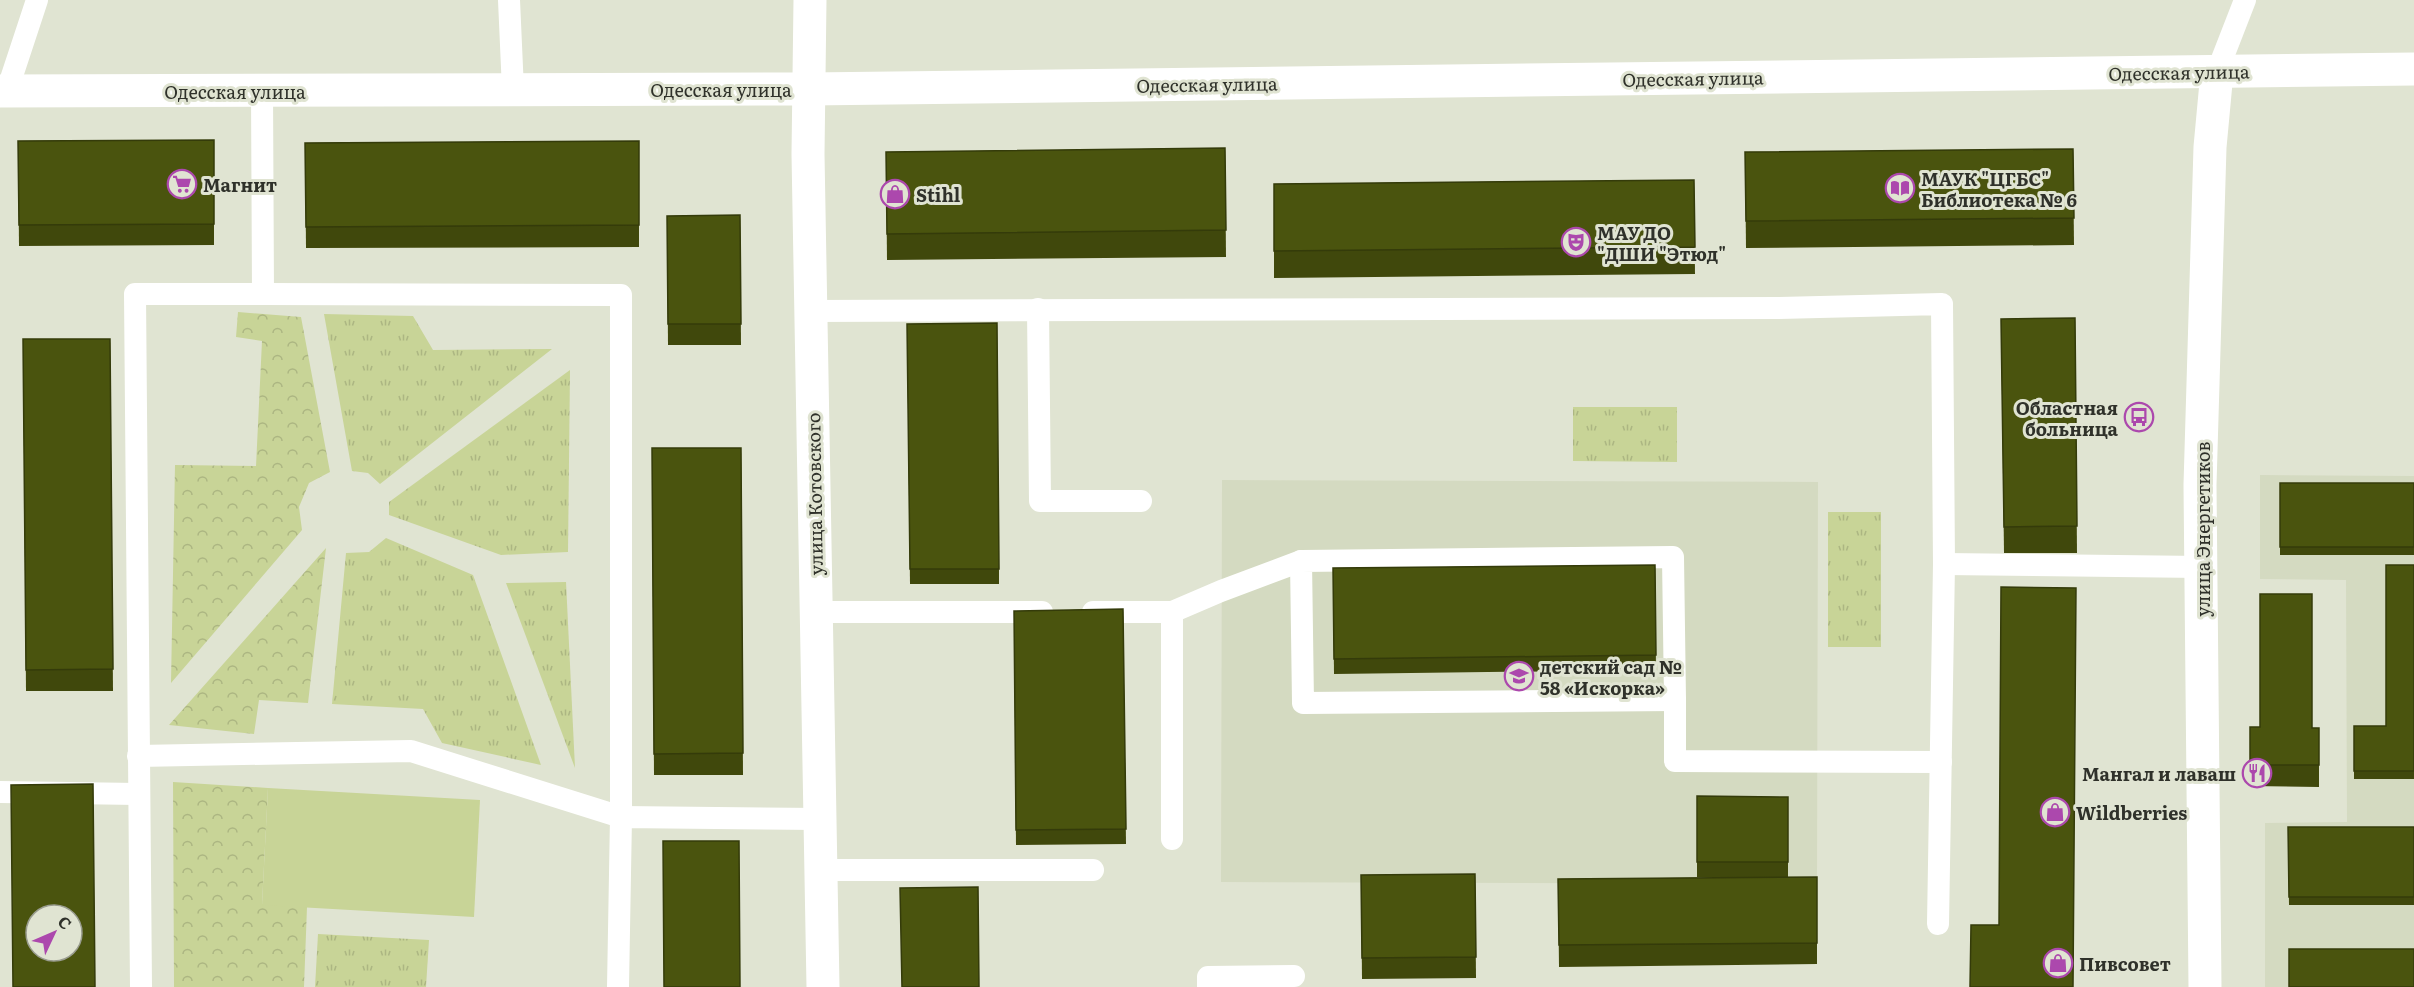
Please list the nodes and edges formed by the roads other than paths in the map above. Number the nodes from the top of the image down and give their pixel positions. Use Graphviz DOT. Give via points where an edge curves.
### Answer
graph roads {
  1 [pos="37,0"];
  2 [pos="509,0"];
  3 [pos="810,0"];
  4 [pos="2245,0"];
  5 [pos="2414,69"];
  6 [pos="2217,72"];
  7 [pos="809,89"];
  8 [pos="513,90"];
  9 [pos="4,91"];
  10 [pos="262,91"];
  11 [pos="263,294"];
  12 [pos="1038,309"];
  13 [pos="810,311"];
  14 [pos="1141,501"];
  15 [pos="1301,561"];
  16 [pos="1944,564"];
  17 [pos="2202,567"];
  18 [pos="816,612"];
  19 [pos="1172,612"];
  20 [pos="1675,700"];
  21 [pos="138,756"];
  22 [pos="1941,762"];
  23 [pos="0,792"];
  24 [pos="138,794"];
  25 [pos="621,817"];
  26 [pos="819,819"];
  27 [pos="1172,839"];
  28 [pos="822,870"];
  29 [pos="1093,870"];
  30 [pos="1938,924"];
  31 [pos="1294,976"];
  32 [pos="141,987"];
  33 [pos="618,987"];
  34 [pos="823,987"];
  35 [pos="1208,987"];
  36 [pos="2205,987"];
  1 -- 9 [label="lane"];
  2 -- 8 [label="lane"];
  3 -- 7 [label="street, улица Котовского"];
  4 -- 6 [label="lane"];
  5 -- 6 [label="street, Одесская улица"];
  6 -- 7 [label="street, Одесская улица"];
  6 -- 17 [label="street, улица Энергетиков" via="2210,147 2200,485"];
  7 -- 8 [label="street, Одесская улица"];
  7 -- 13 [label="street, улица Котовского"];
  8 -- 10 [label="street, Одесская улица"];
  9 -- 10 [label="street, Одесская улица"];
  10 -- 11 [label="lane"];
  11 -- 21 [label="lane" via="135,294"];
  11 -- 25 [label="lane" via="621,295"];
  12 -- 13 [label="lane"];
  12 -- 14 [label="lane" via="1040,501"];
  12 -- 16 [label="lane" via="1779,308 1942,304"];
  13 -- 18 [label="street, улица Котовского"];
  15 -- 19 [label="lane"];
  15 -- 20 [label="lane" via="1303,703"];
  15 -- 20 [label="lane" via="1673,557"];
  16 -- 17 [label="lane"];
  16 -- 22 [label="lane"];
  17 -- 36 [label="street, улица Энергетиков"];
  18 -- 19 [label="lane"];
  18 -- 26 [label="street, улица Котовского"];
  19 -- 27 [label="lane"];
  20 -- 22 [label="lane" via="1675,761"];
  21 -- 24 [label="lane"];
  21 -- 25 [label="lane" via="411,751"];
  22 -- 30 [label="lane"];
  23 -- 24 [label="lane"];
  24 -- 32 [label="lane"];
  25 -- 26 [label="lane"];
  25 -- 33 [label="lane"];
  26 -- 28 [label="street, улица Котовского"];
  28 -- 29 [label="lane"];
  28 -- 34 [label="street, улица Котовского"];
  31 -- 35 [label="lane" via="1208,977"];
}
